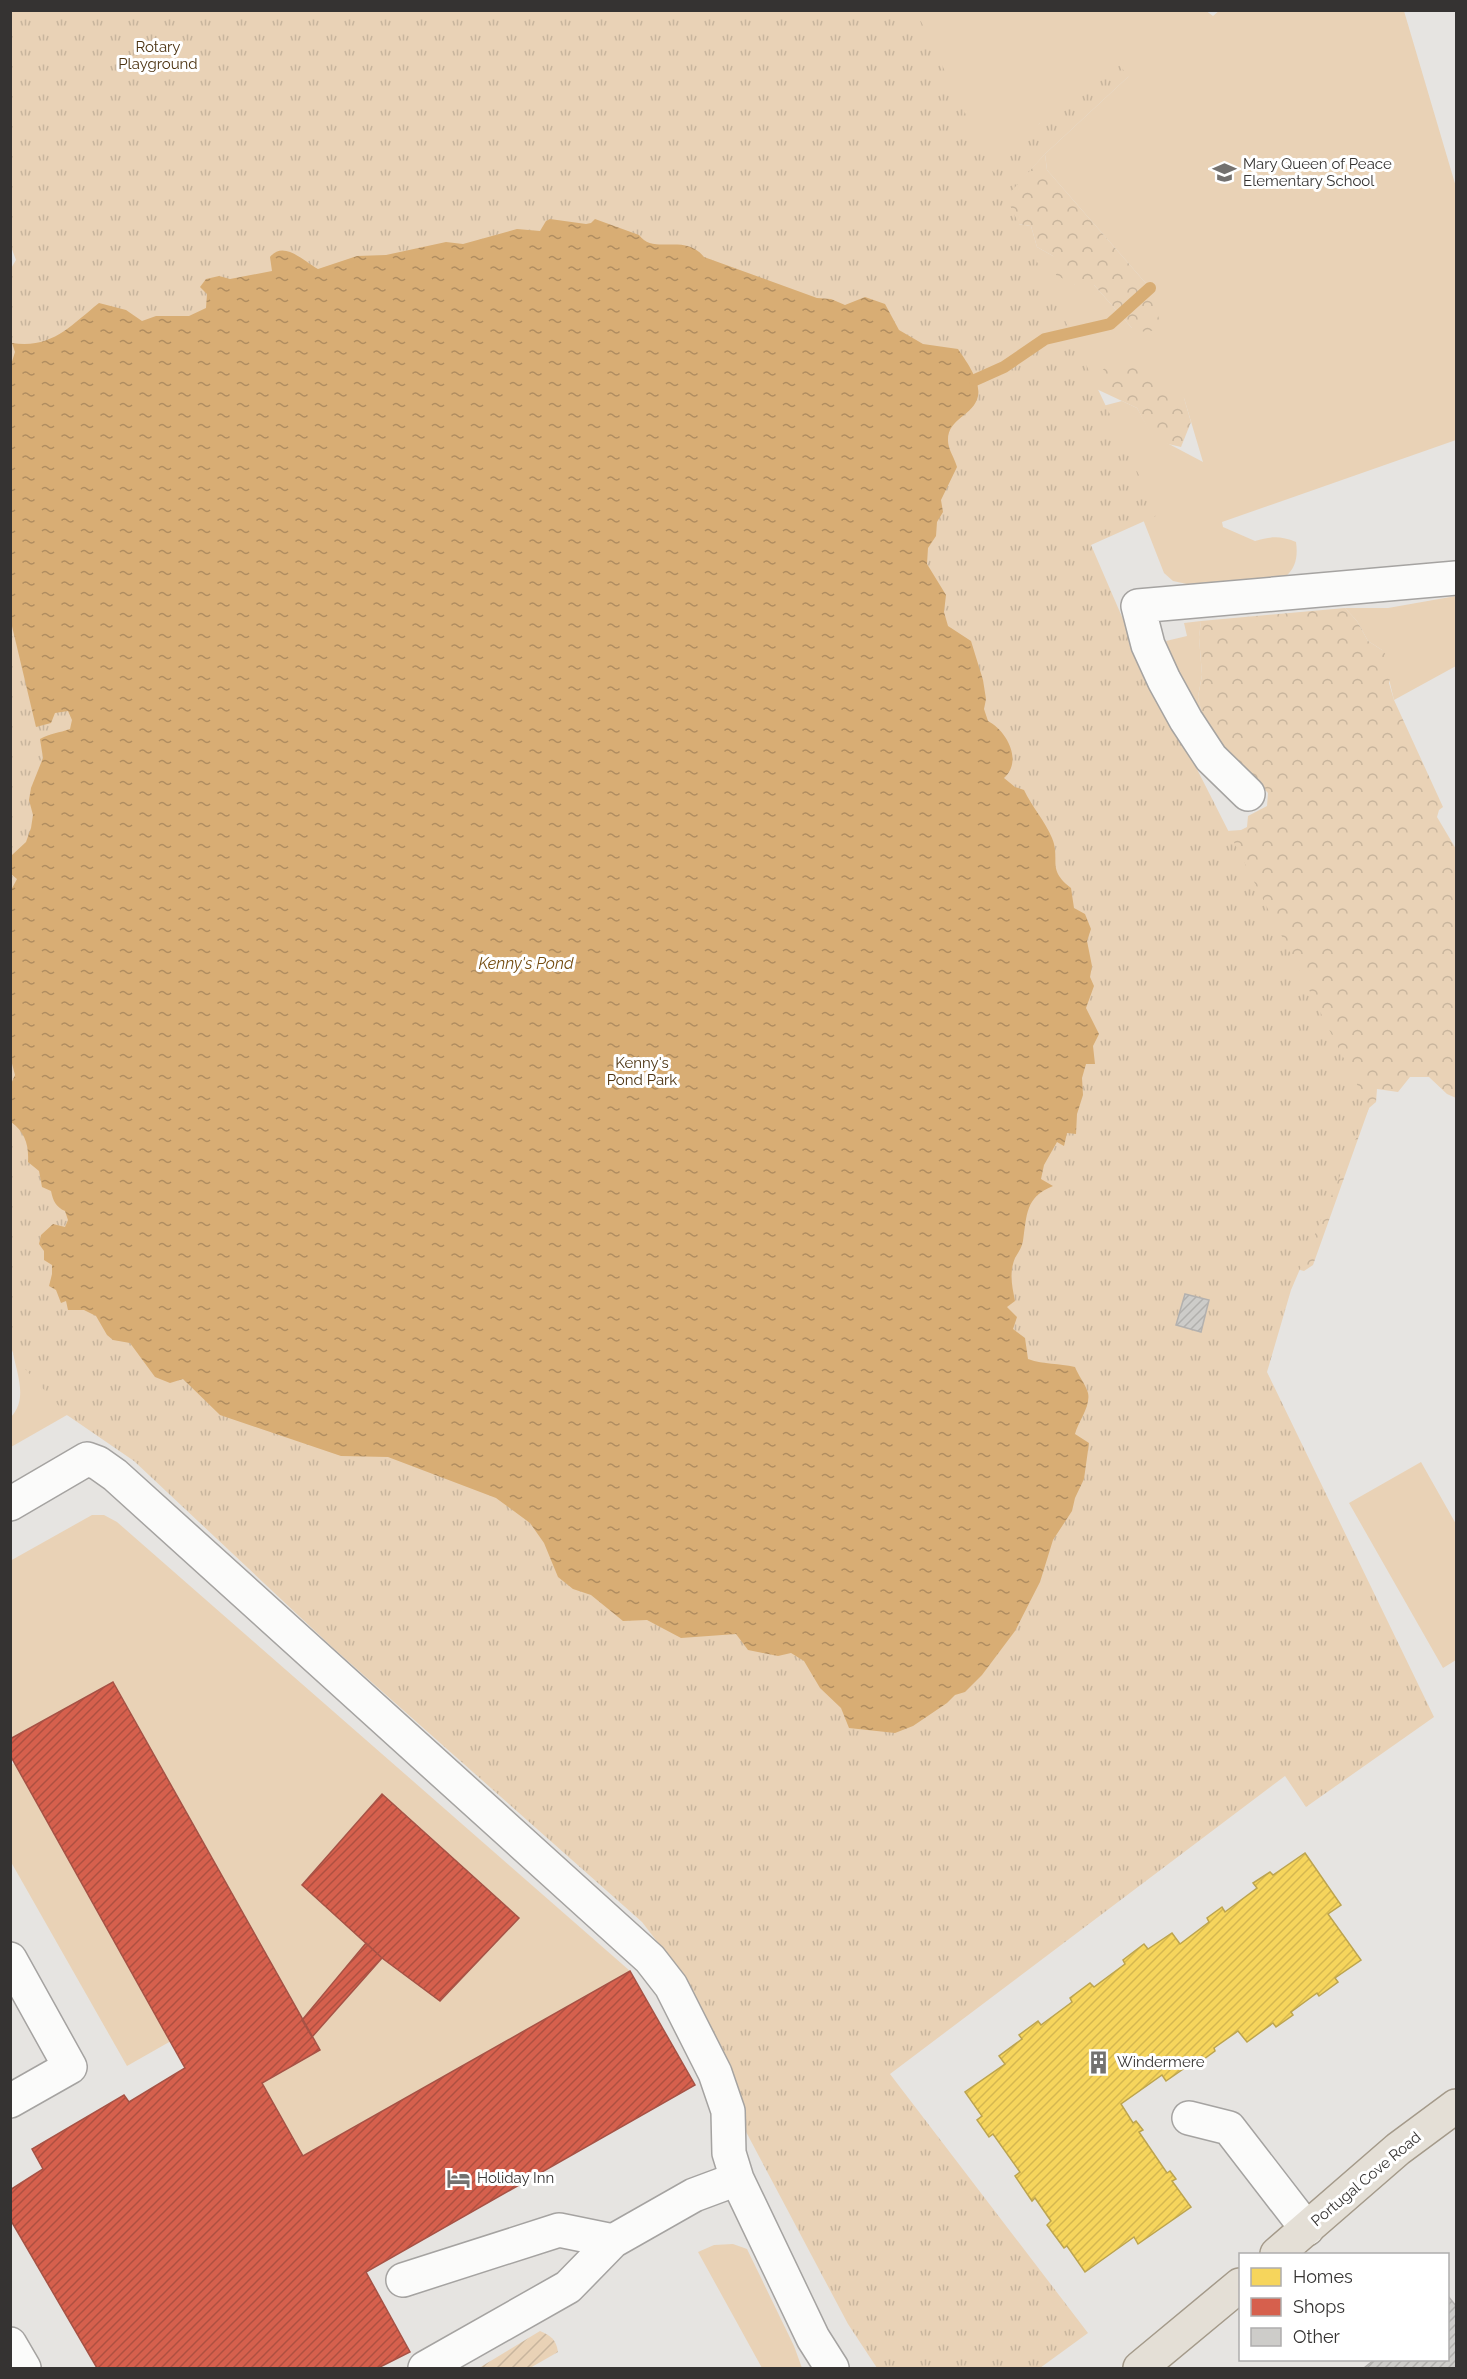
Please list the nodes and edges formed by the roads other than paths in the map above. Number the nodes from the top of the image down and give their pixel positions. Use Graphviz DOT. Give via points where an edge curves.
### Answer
graph roads {
  1 [pos="1456,578"];
  2 [pos="1248,794"];
  3 [pos="10,1504"];
  4 [pos="10,1959"];
  5 [pos="10,2101"];
  6 [pos="1456,2106"];
  7 [pos="1189,2118"];
  8 [pos="737,2179"];
  9 [pos="1307,2229"];
  10 [pos="613,2241"];
  11 [pos="1278,2253"];
  12 [pos="403,2280"];
  13 [pos="1239,2286"];
  14 [pos="10,2344"];
  15 [pos="24,2368"];
  16 [pos="425,2368"];
  17 [pos="832,2368"];
  18 [pos="1140,2368"];
  1 -- 2 [label="lane" via="1138,606 1148,645 1186,720 1211,758"];
  3 -- 8 [label="lane" via="87,1459 115,1475 650,1959 671,1986 715,2073 728,2111 729,2153"];
  4 -- 5 [label="lane" via="70,2067"];
  6 -- 9 [label="main road, Portugal Cove Road"];
  7 -- 9 [label="lane" via="1229,2128"];
  8 -- 10 [label="lane" via="694,2195"];
  8 -- 17 [label="lane" via="813,2338"];
  9 -- 11 [label="main road, Portugal Cove Road"];
  10 -- 12 [label="lane" via="559,2230"];
  10 -- 16 [label="lane" via="568,2287"];
  13 -- 18 [label="main road"];
  14 -- 15 [label="lane"];
}
